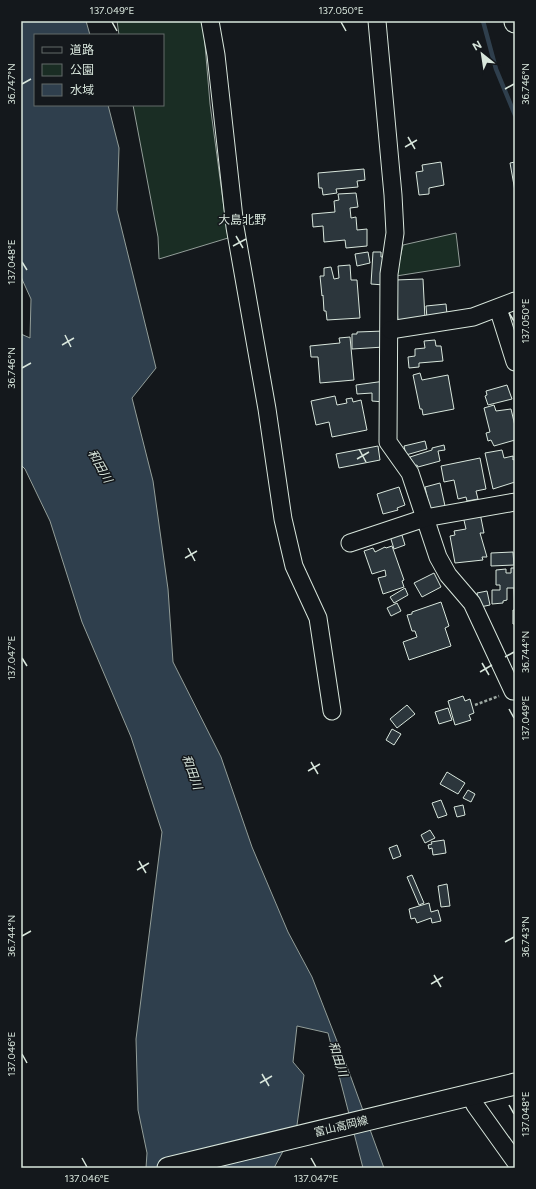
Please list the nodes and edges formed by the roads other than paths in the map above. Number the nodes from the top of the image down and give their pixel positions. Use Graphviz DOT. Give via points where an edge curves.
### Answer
graph roads {
  1 [pos="210,21"];
  2 [pos="377,21"];
  3 [pos="515,301"];
  4 [pos="498,308"];
  5 [pos="390,330"];
  6 [pos="515,362"];
  7 [pos="515,502"];
  8 [pos="425,518"];
  9 [pos="350,543"];
  10 [pos="514,691"];
  11 [pos="332,711"];
  12 [pos="515,1084"];
  13 [pos="468,1096"];
  14 [pos="515,1161"];
  15 [pos="168,1168"];
  1 -- 11 [label="street" via="235,227 267,409 283,519 294,566 318,618"];
  2 -- 5 [label="street" via="395,234 389,274"];
  3 -- 4 [label="street"];
  4 -- 5 [label="street" via="473,317"];
  4 -- 6 [label="street"];
  5 -- 8 [label="street" via="388,442 410,473"];
  7 -- 8 [label="street"];
  8 -- 9 [label="street"];
  8 -- 10 [label="street" via="438,557 448,575 472,603"];
  12 -- 13 [label="main road, 富山高岡線"];
  13 -- 14 [label="street"];
  13 -- 15 [label="main road, 富山高岡線"];
}
